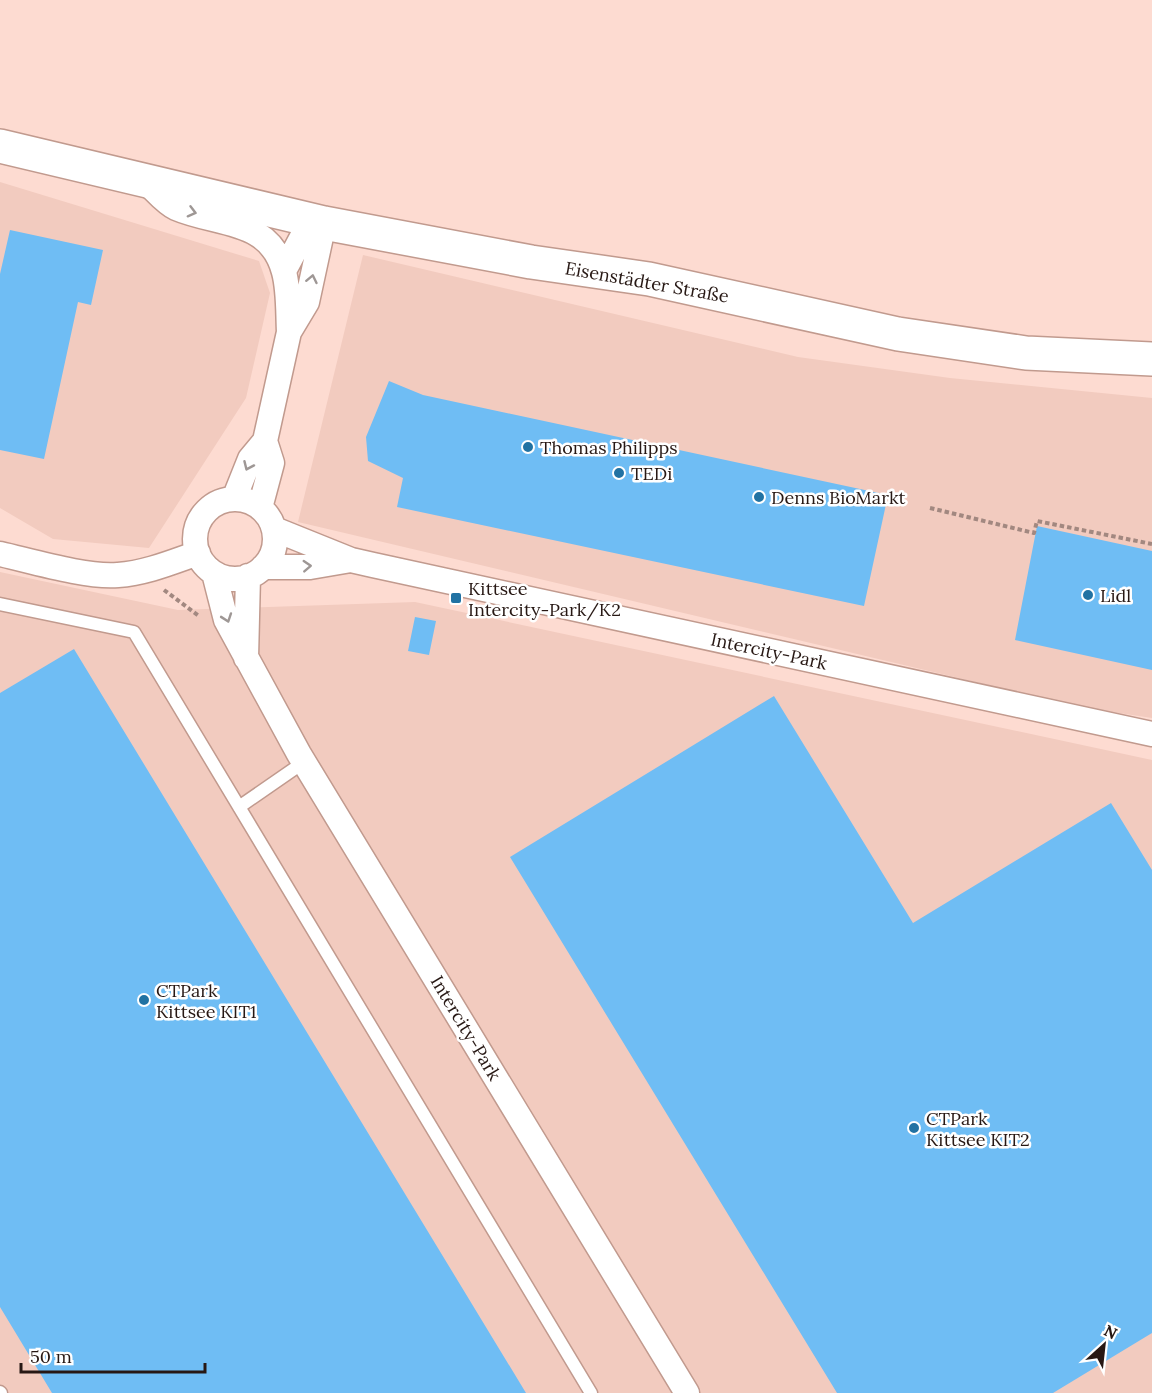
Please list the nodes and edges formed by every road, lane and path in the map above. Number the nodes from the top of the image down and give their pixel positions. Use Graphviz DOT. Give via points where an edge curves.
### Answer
graph roads {
  1 [pos="0,146"];
  2 [pos="144,181"];
  3 [pos="324,222"];
  4 [pos="284,271"];
  5 [pos="289,332"];
  6 [pos="1152,358"];
  7 [pos="266,441"];
  8 [pos="234,499"];
  9 [pos="260,508"];
  10 [pos="930,508"];
  11 [pos="274,529"];
  12 [pos="1152,543"];
  13 [pos="198,553"];
  14 [pos="0,554"];
  15 [pos="351,560"];
  16 [pos="256,572"];
  17 [pos="214,573"];
  18 [pos="0,604"];
  19 [pos="246,661"];
  20 [pos="1152,734"];
  21 [pos="304,762"];
  22 [pos="239,807"];
  23 [pos="591,1393"];
  24 [pos="687,1393"];
  1 -- 2 [label="main road, Eisenstädter Straße"];
  2 -- 3 [label="main road, Eisenstädter Straße"];
  2 -- 4 [label="street, Eisenstädter Straße, one-way" via="174,208 255,232 268,240"];
  3 -- 4 [label="street" via="303,235"];
  5 -- 3 [label="street, one-way" via="307,302"];
  3 -- 6 [label="main road, Eisenstädter Straße" via="531,262 649,279 971,347"];
  4 -- 5 [label="street, Eisenstädter Straße"];
  5 -- 7 [label="street"];
  7 -- 8 [label="street, one-way" via="250,459"];
  7 -- 9 [label="street" via="272,463"];
  8 -- 9 [label="street"];
  8 -- 13 [label="street" via="222,501 202,517 195,541"];
  9 -- 11 [label="street"];
  10 -- 12 [label="path" via="1034,533 1037,521"];
  11 -- 15 [label="street, Intercity-Park"];
  11 -- 16 [label="street" via="275,543"];
  13 -- 14 [label="street" via="158,567 116,575"];
  13 -- 17 [label="street"];
  16 -- 15 [label="street, Intercity-Park, one-way"];
  15 -- 20 [label="street, Intercity-Park"];
  16 -- 17 [label="street" via="231,578"];
  16 -- 19 [label="street"];
  17 -- 19 [label="street, Intercity-Park, one-way" via="226,620"];
  18 -- 22 [label="lane" via="134,632"];
  19 -- 21 [label="street, Intercity-Park"];
  21 -- 22 [label="lane"];
  21 -- 24 [label="street, Intercity-Park"];
  22 -- 23 [label="lane"];
}
